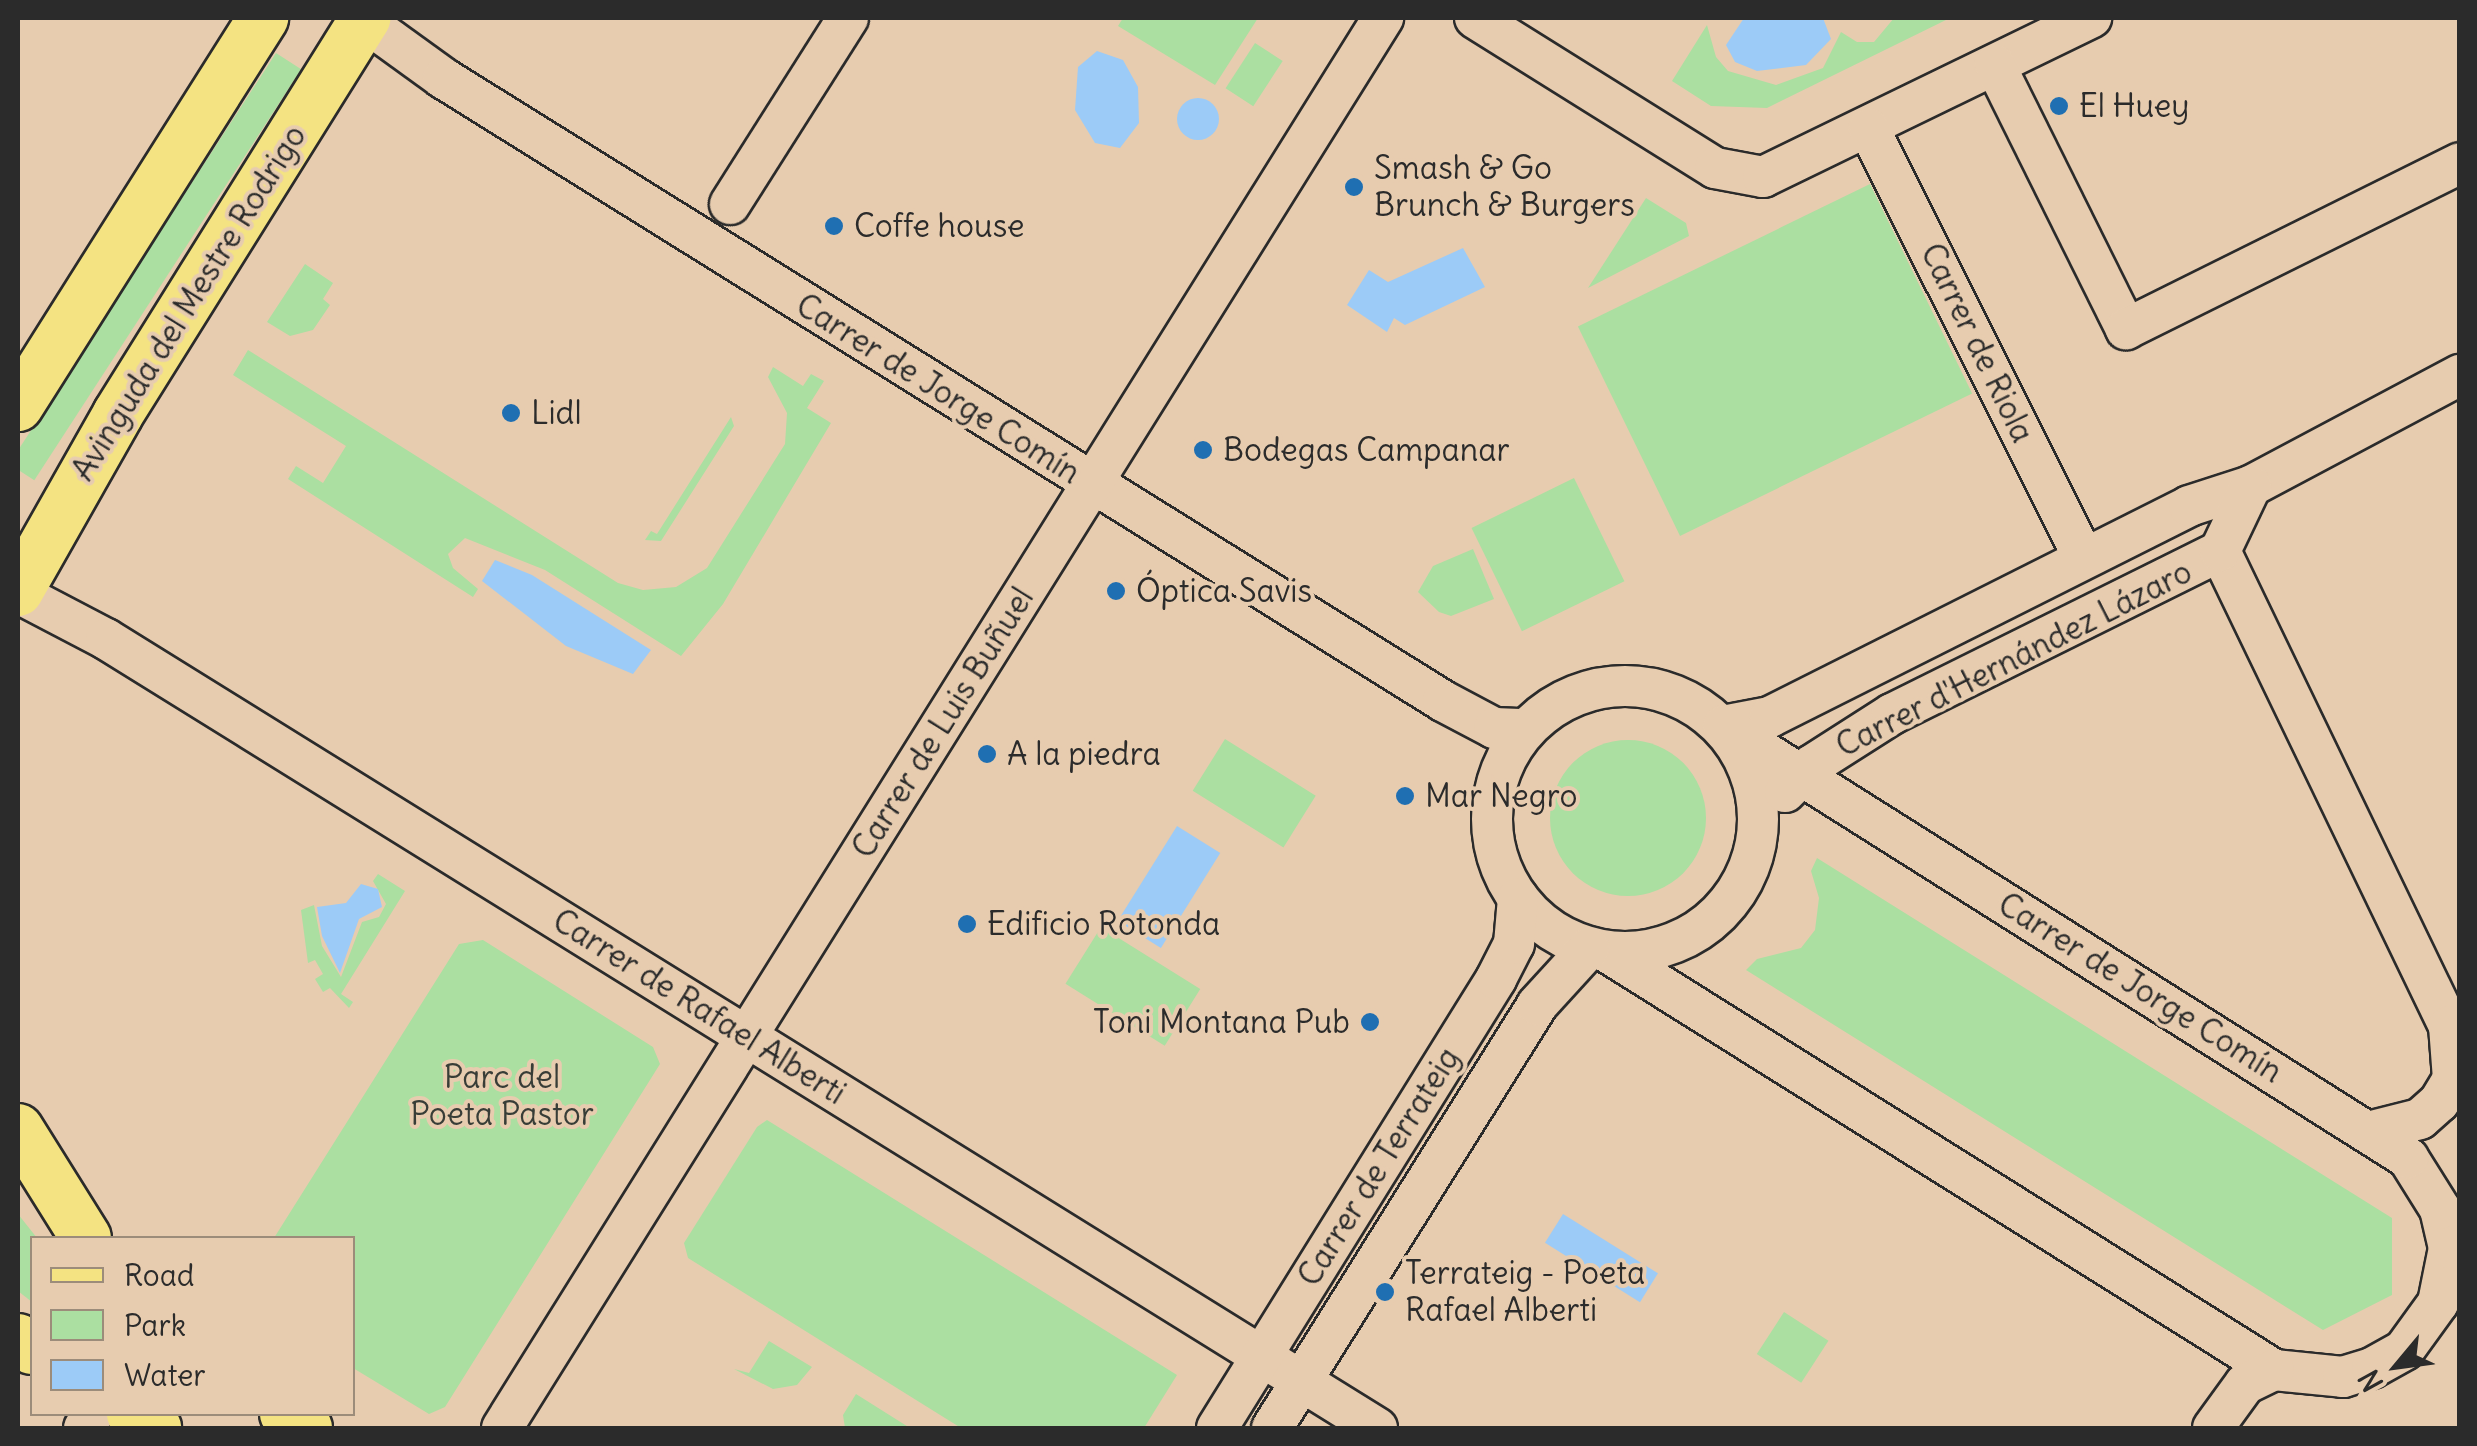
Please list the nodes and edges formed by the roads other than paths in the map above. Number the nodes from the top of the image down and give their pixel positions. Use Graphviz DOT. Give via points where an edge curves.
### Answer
graph roads {
  1 [pos="263,18"];
  2 [pos="848,18"];
  3 [pos="1383,18"];
  4 [pos="1475,18"];
  5 [pos="2091,18"];
  6 [pos="364,19"];
  7 [pos="1995,65"];
  8 [pos="1869,128"];
  9 [pos="2460,163"];
  10 [pos="730,204"];
  11 [pos="2460,375"];
  12 [pos="18,406"];
  13 [pos="1090,483"];
  14 [pos="2252,486"];
  15 [pos="2220,552"];
  16 [pos="2084,558"];
  17 [pos="18,592"];
  18 [pos="1724,726"];
  19 [pos="1526,729"];
  20 [pos="1802,775"];
  21 [pos="1759,821"];
  22 [pos="1518,898"];
  23 [pos="1598,950"];
  24 [pos="745,1037"];
  25 [pos="18,1129"];
  26 [pos="2372,1131"];
  27 [pos="85,1236"];
  28 [pos="2445,1328"];
  29 [pos="1261,1357"];
  30 [pos="2274,1370"];
  31 [pos="1302,1382"];
  32 [pos="502,1428"];
  33 [pos="1217,1428"];
  34 [pos="1272,1428"];
  35 [pos="1377,1428"];
  36 [pos="2213,1428"];
  1 -- 12 [label="main road"];
  2 -- 10 [label="street"];
  3 -- 13 [label="street, Carrer de Luis Buñuel"];
  4 -- 8 [label="street" via="1736,176 1784,172"];
  5 -- 7 [label="street"];
  6 -- 13 [label="street, Carrer de Jorge Comín" via="443,78"];
  6 -- 17 [label="main road, Avinguda del Mestre Rodrigo" via="118,414"];
  7 -- 8 [label="street"];
  7 -- 9 [label="street" via="2126,329"];
  8 -- 16 [label="street, Carrer de Riola"];
  11 -- 14 [label="street, Carrer d'Hernández Lázaro"];
  13 -- 19 [label="street, Carrer de Jorge Comín" via="1480,723"];
  13 -- 24 [label="street, Carrer de Luis Buñuel"];
  14 -- 15 [label="street, Carrer d'Hernández Lázaro"];
  14 -- 16 [label="street, Carrer d'Hernández Lázaro" via="2189,506"];
  15 -- 20 [label="street, Carrer d'Hernández Lázaro" via="1892,714"];
  15 -- 26 [label="street" via="2449,1026 2453,1079 2439,1102 2420,1118"];
  16 -- 18 [label="street, Carrer d'Hernández Lázaro" via="1770,717"];
  17 -- 24 [label="street, Carrer de Rafael Alberti" via="122,649"];
  18 -- 19 [label="street" via="1692,702 1652,688 1604,686 1564,700"];
  18 -- 20 [label="street, Carrer de Jorge Comín"];
  18 -- 21 [label="street" via="1754,782"];
  19 -- 22 [label="street" via="1499,774 1492,808 1496,853"];
  20 -- 21 [label="street, Carrer d'Hernández Lázaro"];
  20 -- 26 [label="street, Carrer de Jorge Comín"];
  21 -- 23 [label="street" via="1754,856 1736,895 1708,925 1671,945"];
  22 -- 23 [label="street" via="1539,922"];
  22 -- 29 [label="street, Carrer de Terrateig" via="1517,933 1496,979"];
  23 -- 30 [label="street, Carrer de Jorge Comín"];
  23 -- 31 [label="street, Carrer de Terrateig" via="1537,1005"];
  24 -- 29 [label="street, Carrer de Rafael Alberti"];
  24 -- 32 [label="street, Carrer de Luis Buñuel"];
  25 -- 27 [label="main road"];
  26 -- 28 [label="street, Carrer de Jorge Comín" via="2424,1175 2440,1208 2449,1248"];
  28 -- 30 [label="street, Carrer de Jorge Comín" via="2343,1377"];
  29 -- 31 [label="street, Carrer de Rafael Alberti"];
  29 -- 33 [label="street, Carrer de Terrateig"];
  30 -- 36 [label="street" via="2245,1384"];
  31 -- 34 [label="street, Carrer de Terrateig"];
  31 -- 35 [label="street, Carrer de Rafael Alberti"];
}
